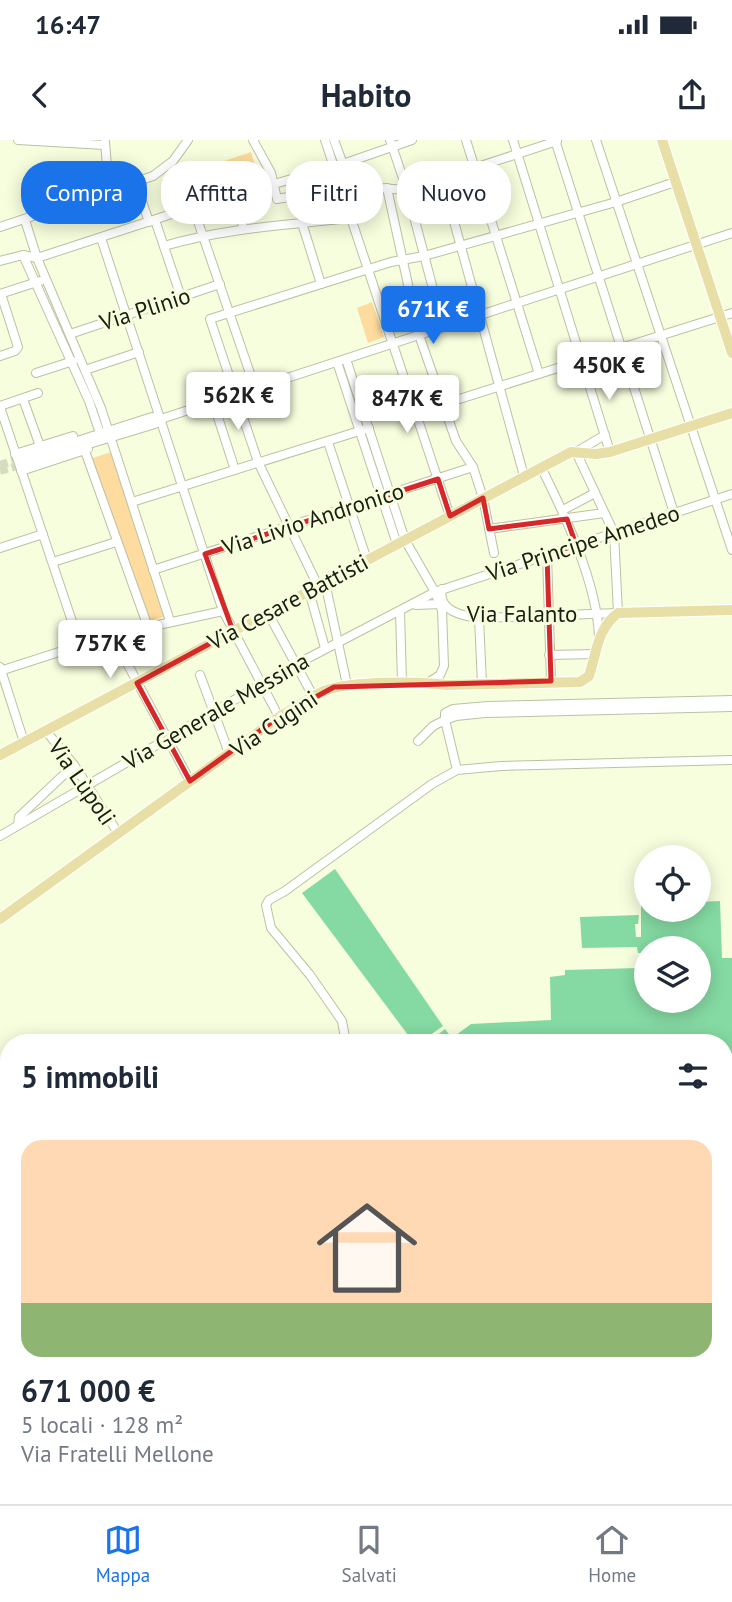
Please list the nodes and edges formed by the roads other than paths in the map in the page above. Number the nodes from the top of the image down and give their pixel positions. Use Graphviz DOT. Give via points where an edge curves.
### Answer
graph roads {
  1 [pos="18,140"];
  2 [pos="27,140"];
  3 [pos="188,140"];
  4 [pos="253,140"];
  5 [pos="325,140"];
  6 [pos="334,140"];
  7 [pos="412,140"];
  8 [pos="466,140"];
  9 [pos="513,140"];
  10 [pos="596,140"];
  11 [pos="662,140"];
  12 [pos="557,141"];
  13 [pos="105,142"];
  14 [pos="391,143"];
  15 [pos="518,154"];
  16 [pos="107,161"];
  17 [pos="332,161"];
  18 [pos="343,161"];
  19 [pos="349,161"];
  20 [pos="397,161"];
  21 [pos="473,161"];
  22 [pos="495,161"];
  23 [pos="147,178"];
  24 [pos="286,179"];
  25 [pos="274,182"];
  26 [pos="675,182"];
  27 [pos="383,188"];
  28 [pos="387,188"];
  29 [pos="397,189"];
  30 [pos="286,197"];
  31 [pos="616,202"];
  32 [pos="147,209"];
  33 [pos="578,213"];
  34 [pos="161,218"];
  35 [pos="21,221"];
  36 [pos="152,221"];
  37 [pos="26,224"];
  38 [pos="198,224"];
  39 [pos="242,224"];
  40 [pos="292,224"];
  41 [pos="302,224"];
  42 [pos="352,224"];
  43 [pos="416,224"];
  44 [pos="455,224"];
  45 [pos="492,224"];
  46 [pos="539,224"];
  47 [pos="0,227"];
  48 [pos="243,229"];
  49 [pos="732,233"];
  50 [pos="202,235"];
  51 [pos="496,236"];
  52 [pos="101,238"];
  53 [pos="697,245"];
  54 [pos="164,246"];
  55 [pos="461,246"];
  56 [pos="23,254"];
  57 [pos="424,256"];
  58 [pos="37,258"];
  59 [pos="0,261"];
  60 [pos="402,261"];
  61 [pos="637,264"];
  62 [pos="368,270"];
  63 [pos="598,277"];
  64 [pos="46,279"];
  65 [pos="35,283"];
  66 [pos="220,284"];
  67 [pos="321,284"];
  68 [pos="560,289"];
  69 [pos="0,294"];
  70 [pos="181,297"];
  71 [pos="517,303"];
  72 [pos="58,307"];
  73 [pos="48,311"];
  74 [pos="229,313"];
  75 [pos="732,313"];
  76 [pos="4,315"];
  77 [pos="480,315"];
  78 [pos="127,316"];
  79 [pos="720,317"];
  80 [pos="443,327"];
  81 [pos="70,334"];
  82 [pos="419,335"];
  83 [pos="661,336"];
  84 [pos="392,344"];
  85 [pos="621,348"];
  86 [pos="139,352"];
  87 [pos="732,353"];
  88 [pos="0,356"];
  89 [pos="80,358"];
  90 [pos="346,359"];
  91 [pos="582,360"];
  92 [pos="71,362"];
  93 [pos="337,362"];
  94 [pos="85,370"];
  95 [pos="36,373"];
  96 [pos="539,374"];
  97 [pos="499,386"];
  98 [pos="254,388"];
  99 [pos="38,393"];
  100 [pos="236,395"];
  101 [pos="23,399"];
  102 [pos="93,400"];
  103 [pos="213,402"];
  104 [pos="443,404"];
  105 [pos="0,406"];
  106 [pos="415,412"];
  107 [pos="732,413"];
  108 [pos="161,419"];
  109 [pos="691,426"];
  110 [pos="369,428"];
  111 [pos="359,431"];
  112 [pos="104,434"];
  113 [pos="605,435"];
  114 [pos="650,439"];
  115 [pos="328,442"];
  116 [pos="97,443"];
  117 [pos="40,446"];
  118 [pos="85,451"];
  119 [pos="576,452"];
  120 [pos="610,452"];
  121 [pos="15,454"];
  122 [pos="258,463"];
  123 [pos="24,464"];
  124 [pos="473,467"];
  125 [pos="541,467"];
  126 [pos="235,470"];
  127 [pos="524,477"];
  128 [pos="438,479"];
  129 [pos="182,486"];
  130 [pos="595,493"];
  131 [pos="390,494"];
  132 [pos="732,494"];
  133 [pos="381,497"];
  134 [pos="483,498"];
  135 [pos="714,500"];
  136 [pos="132,502"];
  137 [pos="349,507"];
  138 [pos="563,510"];
  139 [pos="604,513"];
  140 [pos="674,513"];
  141 [pos="450,516"];
  142 [pos="567,519"];
  143 [pos="289,527"];
  144 [pos="489,528"];
  145 [pos="614,533"];
  146 [pos="43,534"];
  147 [pos="116,542"];
  148 [pos="401,542"];
  149 [pos="576,545"];
  150 [pos="0,548"];
  151 [pos="732,550"];
  152 [pos="494,553"];
  153 [pos="205,554"];
  154 [pos="547,555"];
  155 [pos="367,561"];
  156 [pos="53,562"];
  157 [pos="153,570"];
  158 [pos="318,586"];
  159 [pos="439,591"];
  160 [pos="440,604"];
  161 [pos="411,606"];
  162 [pos="732,610"];
  163 [pos="223,611"];
  164 [pos="400,611"];
  165 [pos="268,613"];
  166 [pos="454,613"];
  167 [pos="598,613"];
  168 [pos="618,613"];
  169 [pos="549,617"];
  170 [pos="479,618"];
  171 [pos="443,619"];
  172 [pos="170,621"];
  173 [pos="148,627"];
  174 [pos="233,631"];
  175 [pos="112,635"];
  176 [pos="599,637"];
  177 [pos="338,644"];
  178 [pos="80,646"];
  179 [pos="325,648"];
  180 [pos="596,654"];
  181 [pos="549,655"];
  182 [pos="296,664"];
  183 [pos="0,670"];
  184 [pos="200,675"];
  185 [pos="551,681"];
  186 [pos="429,682"];
  187 [pos="137,683"];
  188 [pos="262,683"];
  189 [pos="402,683"];
  190 [pos="482,684"];
  191 [pos="347,685"];
  192 [pos="313,696"];
  193 [pos="732,699"];
  194 [pos="732,707"];
  195 [pos="214,711"];
  196 [pos="279,717"];
  197 [pos="445,720"];
  198 [pos="46,731"];
  199 [pos="168,738"];
  200 [pos="418,741"];
  201 [pos="24,742"];
  202 [pos="229,753"];
  203 [pos="0,755"];
  204 [pos="732,760"];
  205 [pos="74,765"];
  206 [pos="457,770"];
  207 [pos="190,781"];
  208 [pos="87,785"];
  209 [pos="18,825"];
  210 [pos="121,831"];
  211 [pos="0,836"];
  212 [pos="0,919"];
  213 [pos="344,1034"];
  1 -- 2 [label="street"];
  2 -- 13 [label="street"];
  3 -- 23 [label="street" via="173,161"];
  4 -- 25 [label="street"];
  5 -- 17 [label="street"];
  6 -- 18 [label="street"];
  7 -- 14 [label="street"];
  8 -- 21 [label="street"];
  9 -- 15 [label="street"];
  10 -- 31 [label="street"];
  11 -- 26 [label="main road"];
  12 -- 15 [label="street"];
  12 -- 33 [label="street"];
  13 -- 16 [label="street"];
  14 -- 19 [label="street"];
  14 -- 20 [label="street"];
  15 -- 22 [label="street"];
  15 -- 46 [label="street"];
  24 -- 25 [label="street"];
  25 -- 30 [label="street" via="277,199"];
  26 -- 31 [label="street"];
  26 -- 53 [label="main road"];
  27 -- 28 [label="street"];
  28 -- 29 [label="street"];
  28 -- 60 [label="street"];
  31 -- 33 [label="street"];
  31 -- 61 [label="street"];
  32 -- 36 [label="street"];
  33 -- 46 [label="street"];
  33 -- 63 [label="street"];
  34 -- 36 [label="street"];
  35 -- 47 [label="street"];
  36 -- 52 [label="street"];
  36 -- 54 [label="street"];
  37 -- 58 [label="street"];
  38 -- 50 [label="street"];
  39 -- 48 [label="street"];
  40 -- 48 [label="street"];
  41 -- 67 [label="street"];
  42 -- 62 [label="street"];
  43 -- 57 [label="street"];
  44 -- 55 [label="street"];
  45 -- 51 [label="street"];
  46 -- 51 [label="street"];
  46 -- 68 [label="street"];
  48 -- 50 [label="street"];
  49 -- 53 [label="street"];
  50 -- 54 [label="street"];
  50 -- 66 [label="street"];
  51 -- 55 [label="street"];
  51 -- 71 [label="street"];
  52 -- 58 [label="street"];
  52 -- 78 [label="street"];
  53 -- 61 [label="street"];
  53 -- 79 [label="main road"];
  54 -- 70 [label="street"];
  55 -- 57 [label="street"];
  55 -- 77 [label="street"];
  56 -- 58 [label="street"];
  56 -- 59 [label="street"];
  56 -- 65 [label="street"];
  57 -- 60 [label="street"];
  57 -- 80 [label="street"];
  58 -- 64 [label="street"];
  60 -- 62 [label="street"];
  60 -- 82 [label="street"];
  61 -- 63 [label="street"];
  61 -- 83 [label="street"];
  62 -- 67 [label="street"];
  62 -- 84 [label="street"];
  63 -- 68 [label="street"];
  63 -- 85 [label="street"];
  64 -- 65 [label="street"];
  64 -- 72 [label="street"];
  65 -- 69 [label="street"];
  65 -- 73 [label="street"];
  66 -- 70 [label="street, Via Plinio"];
  66 -- 74 [label="street"];
  67 -- 74 [label="street"];
  68 -- 71 [label="street"];
  68 -- 91 [label="street"];
  69 -- 76 [label="street"];
  70 -- 78 [label="street, Via Plinio"];
  71 -- 77 [label="street"];
  71 -- 96 [label="street"];
  72 -- 73 [label="street"];
  72 -- 81 [label="street"];
  73 -- 92 [label="street"];
  74 -- 98 [label="street"];
  74 -- 100 [label="street" via="210,319"];
  75 -- 79 [label="street"];
  76 -- 88 [label="street" via="18,347"];
  77 -- 80 [label="street"];
  77 -- 97 [label="street"];
  78 -- 81 [label="street, Via Plinio"];
  78 -- 86 [label="street"];
  79 -- 83 [label="street"];
  79 -- 87 [label="main road"];
  80 -- 82 [label="street"];
  81 -- 89 [label="street"];
  82 -- 84 [label="street"];
  82 -- 104 [label="street"];
  83 -- 85 [label="street"];
  83 -- 109 [label="street"];
  84 -- 90 [label="street"];
  84 -- 106 [label="street"];
  85 -- 91 [label="street"];
  85 -- 114 [label="street"];
  86 -- 94 [label="street"];
  86 -- 108 [label="street"];
  89 -- 92 [label="street"];
  89 -- 94 [label="street"];
  90 -- 93 [label="street"];
  90 -- 110 [label="street"];
  91 -- 96 [label="street"];
  91 -- 113 [label="street"];
  92 -- 95 [label="street"];
  92 -- 102 [label="street"];
  93 -- 98 [label="street"];
  93 -- 111 [label="street"];
  94 -- 102 [label="street"];
  96 -- 97 [label="street"];
  97 -- 104 [label="street"];
  97 -- 127 [label="street"];
  98 -- 100 [label="street"];
  99 -- 101 [label="street"];
  100 -- 103 [label="street"];
  100 -- 122 [label="street"];
  101 -- 105 [label="street"];
  101 -- 117 [label="street"];
  102 -- 112 [label="street"];
  103 -- 108 [label="street"];
  103 -- 126 [label="street"];
  104 -- 106 [label="street"];
  104 -- 124 [label="street" via="456,441"];
  105 -- 121 [label="street"];
  106 -- 128 [label="street"];
  107 -- 109 [label="main road"];
  108 -- 112 [label="street"];
  108 -- 129 [label="street"];
  109 -- 114 [label="main road"];
  109 -- 135 [label="street"];
  110 -- 111 [label="street"];
  110 -- 131 [label="street"];
  111 -- 115 [label="street"];
  111 -- 133 [label="street"];
  112 -- 116 [label="street"];
  112 -- 117 [label="street" via="87,432"];
  112 -- 123 [label="street"];
  112 -- 136 [label="street"];
  113 -- 119 [label="street"];
  113 -- 120 [label="street"];
  114 -- 120 [label="main road"];
  114 -- 140 [label="street"];
  115 -- 122 [label="street"];
  115 -- 137 [label="street"];
  116 -- 118 [label="street"];
  116 -- 123 [label="street"];
  117 -- 121 [label="street"];
  118 -- 123 [label="street"];
  118 -- 147 [label="street"];
  119 -- 120 [label="main road"];
  119 -- 125 [label="main road, Via Cesare Battisti"];
  119 -- 130 [label="street"];
  121 -- 123 [label="street"];
  122 -- 126 [label="street"];
  122 -- 143 [label="street"];
  123 -- 146 [label="street"];
  124 -- 128 [label="street, Via Livio Andronico"];
  124 -- 134 [label="street"];
  125 -- 127 [label="main road, Via Cesare Battisti"];
  125 -- 138 [label="street"];
  126 -- 129 [label="street"];
  127 -- 134 [label="main road, Via Cesare Battisti"];
  128 -- 131 [label="street, Via Livio Andronico"];
  128 -- 141 [label="street"];
  129 -- 136 [label="street"];
  129 -- 153 [label="street"];
  130 -- 138 [label="street"];
  130 -- 139 [label="street"];
  131 -- 133 [label="street, Via Livio Andronico"];
  131 -- 148 [label="street"];
  132 -- 135 [label="street, Via Principe Amedeo"];
  133 -- 137 [label="street, Via Livio Andronico"];
  133 -- 148 [label="street"];
  134 -- 141 [label="main road, Via Cesare Battisti"];
  134 -- 144 [label="street"];
  135 -- 140 [label="street, Via Principe Amedeo"];
  135 -- 151 [label="street"];
  136 -- 157 [label="street"];
  137 -- 143 [label="street, Via Livio Andronico"];
  137 -- 155 [label="street"];
  138 -- 142 [label="street"];
  139 -- 142 [label="street"];
  139 -- 145 [label="street"];
  140 -- 145 [label="street, Via Principe Amedeo"];
  141 -- 148 [label="main road, Via Cesare Battisti"];
  142 -- 144 [label="street"];
  142 -- 149 [label="street"];
  143 -- 153 [label="street, Via Livio Andronico"];
  143 -- 158 [label="street"];
  144 -- 152 [label="street"];
  145 -- 149 [label="street, Via Principe Amedeo"];
  145 -- 168 [label="street"];
  146 -- 150 [label="street"];
  146 -- 156 [label="street"];
  147 -- 156 [label="street"];
  147 -- 173 [label="street"];
  148 -- 155 [label="main road, Via Cesare Battisti"];
  148 -- 159 [label="street, Via Falanto"];
  149 -- 154 [label="street, Via Principe Amedeo"];
  149 -- 167 [label="street"];
  153 -- 157 [label="street, Via Livio Andronico"];
  153 -- 163 [label="street"];
  154 -- 159 [label="street, Via Principe Amedeo"];
  154 -- 169 [label="street"];
  155 -- 158 [label="main road, Via Cesare Battisti"];
  156 -- 178 [label="street"];
  157 -- 172 [label="street"];
  158 -- 165 [label="main road, Via Cesare Battisti"];
  158 -- 177 [label="street"];
  158 -- 179 [label="street"];
  159 -- 160 [label="street"];
  159 -- 161 [label="street, Via Generale Messina"];
  159 -- 166 [label="street, Via Falanto"];
  160 -- 161 [label="street"];
  160 -- 171 [label="street"];
  161 -- 164 [label="street, Via Generale Messina"];
  162 -- 168 [label="main road, Via Falanto"];
  163 -- 172 [label="street"];
  163 -- 174 [label="street"];
  164 -- 177 [label="street, Via Generale Messina"];
  164 -- 189 [label="street"];
  165 -- 174 [label="main road, Via Cesare Battisti"];
  165 -- 182 [label="street"];
  166 -- 170 [label="street, Via Falanto"];
  166 -- 171 [label="street"];
  167 -- 168 [label="street, Via Falanto"];
  167 -- 169 [label="street, Via Falanto"];
  167 -- 176 [label="street"];
  168 -- 176 [label="main road, Via Falanto"];
  169 -- 170 [label="street, Via Falanto"];
  169 -- 181 [label="street"];
  170 -- 190 [label="street"];
  171 -- 186 [label="street" via="444,666"];
  172 -- 173 [label="street"];
  173 -- 175 [label="street"];
  174 -- 187 [label="main road, Via Cesare Battisti"];
  174 -- 188 [label="street"];
  175 -- 178 [label="street"];
  175 -- 187 [label="street"];
  176 -- 180 [label="main road"];
  177 -- 179 [label="street, Via Generale Messina"];
  177 -- 191 [label="street"];
  178 -- 183 [label="street"];
  179 -- 182 [label="street, Via Generale Messina"];
  180 -- 181 [label="street"];
  180 -- 185 [label="main road, Via Cugini" via="589,676 580,682"];
  181 -- 185 [label="street"];
  182 -- 188 [label="street, Via Generale Messina"];
  182 -- 192 [label="street"];
  183 -- 201 [label="street"];
  184 -- 195 [label="street"];
  185 -- 190 [label="main road, Via Cugini"];
  186 -- 189 [label="main road, Via Cugini"];
  186 -- 190 [label="main road, Via Cugini"];
  187 -- 198 [label="main road, Via Cesare Battisti"];
  187 -- 199 [label="street"];
  188 -- 195 [label="street, Via Generale Messina"];
  188 -- 196 [label="street"];
  189 -- 191 [label="main road, Via Cugini"];
  191 -- 192 [label="main road, Via Cugini"];
  192 -- 196 [label="main road, Via Cugini"];
  193 -- 197 [label="street" via="488,706 453,709 445,713"];
  194 -- 197 [label="street" via="485,713"];
  195 -- 199 [label="street, Via Generale Messina"];
  195 -- 202 [label="street"];
  196 -- 202 [label="main road, Via Cugini"];
  197 -- 200 [label="street"];
  197 -- 206 [label="street"];
  198 -- 201 [label="main road, Via Cesare Battisti"];
  198 -- 205 [label="street, Via Lùpoli"];
  199 -- 207 [label="street"];
  199 -- 208 [label="street, Via Generale Messina"];
  201 -- 203 [label="main road, Via Cesare Battisti"];
  202 -- 207 [label="main road, Via Cugini"];
  204 -- 206 [label="street"];
  205 -- 208 [label="street, Via Lùpoli"];
  205 -- 209 [label="street" via="19,817"];
  206 -- 213 [label="street" via="269,900 271,928 342,1021"];
  207 -- 210 [label="main road, Via Cugini"];
  208 -- 209 [label="street, Via Generale Messina"];
  208 -- 210 [label="street, Via Lùpoli"];
  209 -- 211 [label="street, Via Generale Messina"];
  210 -- 212 [label="main road, Via Cugini"];
}
